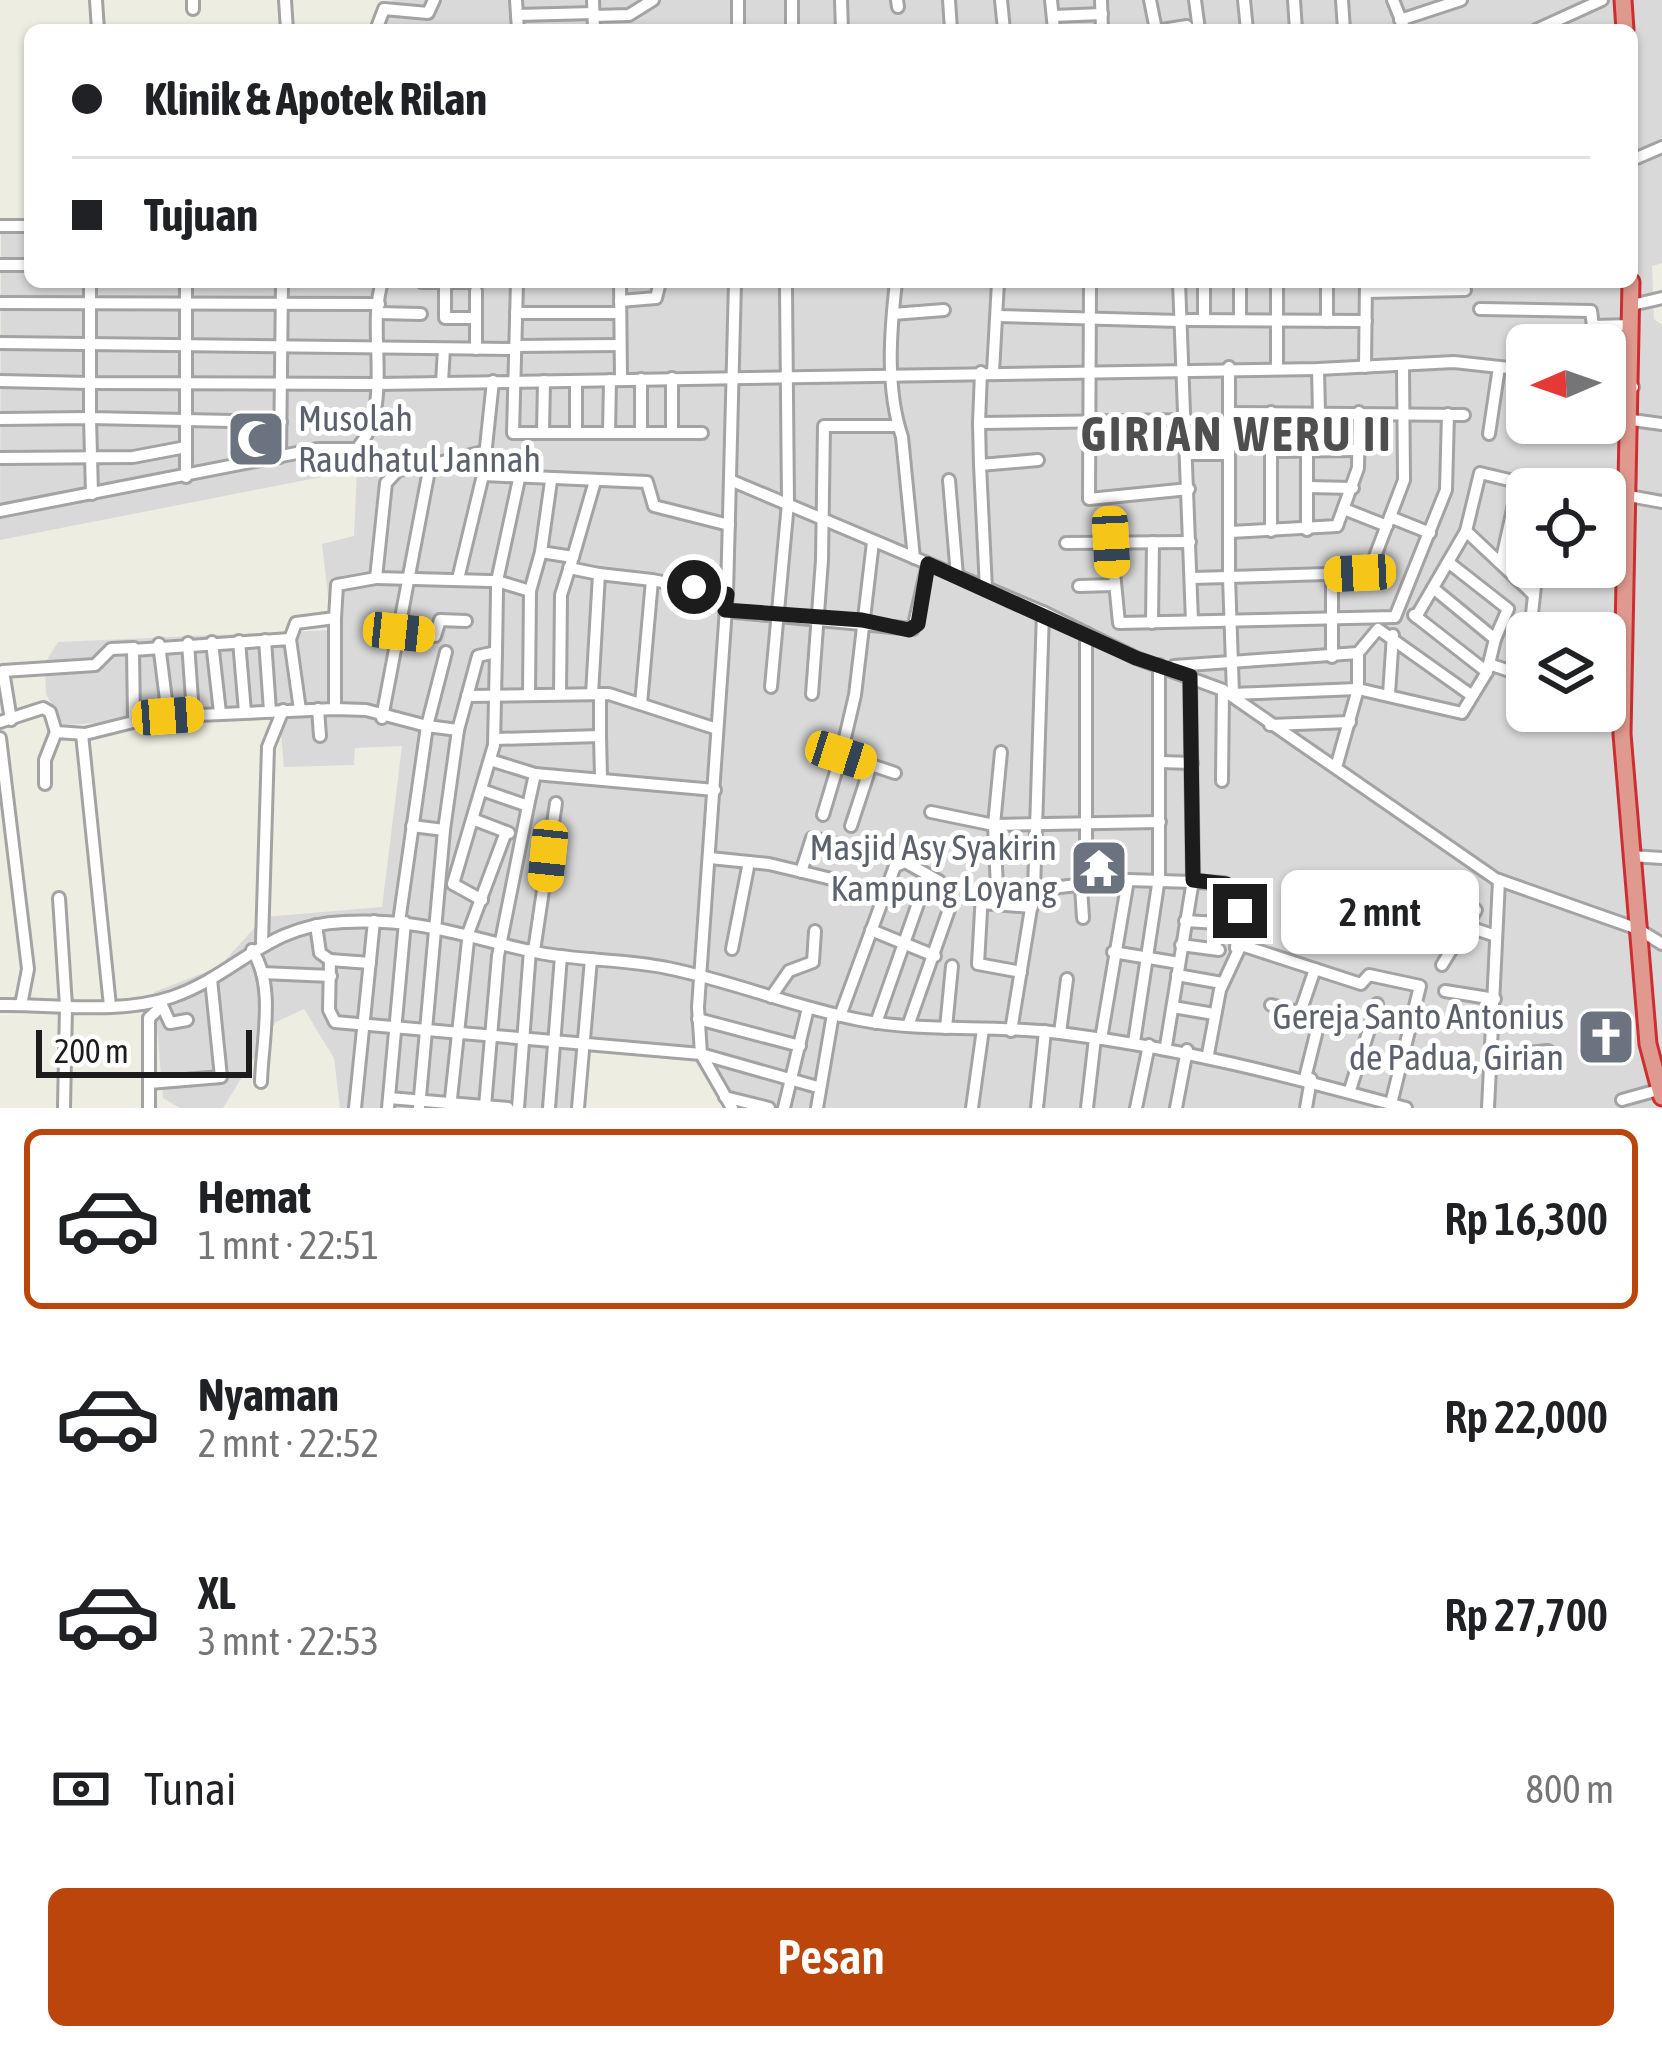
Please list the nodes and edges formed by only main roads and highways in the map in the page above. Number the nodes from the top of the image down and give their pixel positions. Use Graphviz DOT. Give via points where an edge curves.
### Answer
graph roads {
  1 [pos="1631,288"];
  2 [pos="1619,612"];
  3 [pos="1618,732"];
  4 [pos="1660,1094"];
  1 -- 2 [label="highway"];
  3 -- 4 [label="highway" via="1648,1044"];
}
